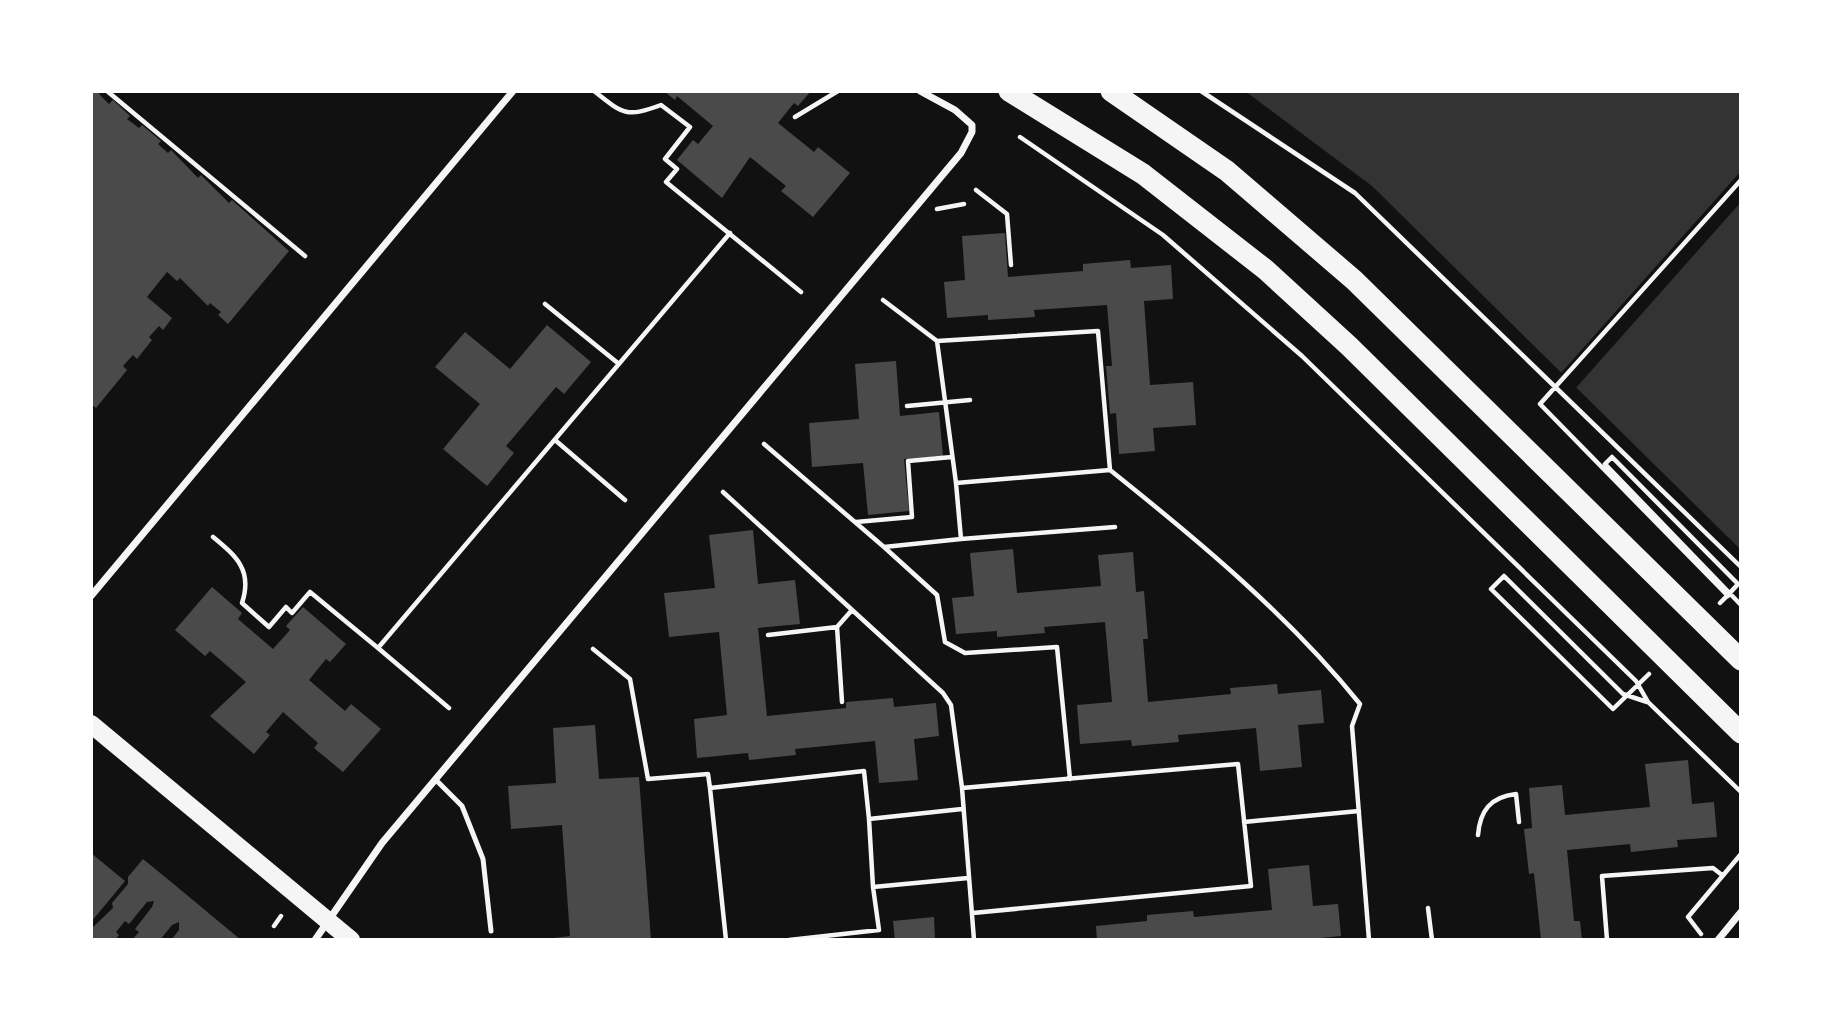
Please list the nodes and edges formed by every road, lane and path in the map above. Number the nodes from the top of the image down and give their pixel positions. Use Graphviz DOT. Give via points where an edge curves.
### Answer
graph roads {
  1 [pos="107,91"];
  2 [pos="513,91"];
  3 [pos="594,91"];
  4 [pos="838,91"];
  5 [pos="920,91"];
  6 [pos="1009,91"];
  7 [pos="1111,91"];
  8 [pos="1201,91"];
  9 [pos="795,117"];
  10 [pos="1020,137"];
  11 [pos="1741,180"];
  12 [pos="976,190"];
  13 [pos="730,233"];
  14 [pos="304,256"];
  15 [pos="1010,265"];
  16 [pos="801,292"];
  17 [pos="883,300"];
  18 [pos="545,304"];
  19 [pos="937,341"];
  20 [pos="619,364"];
  21 [pos="970,400"];
  22 [pos="945,402"];
  23 [pos="907,406"];
  24 [pos="555,440"];
  25 [pos="764,444"];
  26 [pos="952,457"];
  27 [pos="1110,470"];
  28 [pos="956,483"];
  29 [pos="723,492"];
  30 [pos="625,500"];
  31 [pos="855,522"];
  32 [pos="1115,527"];
  33 [pos="213,537"];
  34 [pos="961,539"];
  35 [pos="884,547"];
  36 [pos="1741,567"];
  37 [pos="91,596"];
  38 [pos="1741,604"];
  39 [pos="852,610"];
  40 [pos="837,627"];
  41 [pos="768,635"];
  42 [pos="378,648"];
  43 [pos="593,649"];
  44 [pos="1741,660"];
  45 [pos="842,702"];
  46 [pos="1648,702"];
  47 [pos="449,708"];
  48 [pos="1613,709"];
  49 [pos="91,724"];
  50 [pos="1741,733"];
  51 [pos="1070,779"];
  52 [pos="436,780"];
  53 [pos="710,788"];
  54 [pos="962,788"];
  55 [pos="1741,792"];
  56 [pos="962,809"];
  57 [pos="1359,811"];
  58 [pos="869,819"];
  59 [pos="1244,822"];
  60 [pos="1519,822"];
  61 [pos="1478,835"];
  62 [pos="1741,854"];
  63 [pos="1722,876"];
  64 [pos="968,878"];
  65 [pos="873,887"];
  66 [pos="1428,908"];
  67 [pos="1741,912"];
  68 [pos="973,914"];
  69 [pos="281,916"];
  70 [pos="330,922"];
  71 [pos="274,926"];
  72 [pos="491,931"];
  73 [pos="315,940"];
  74 [pos="351,940"];
  75 [pos="726,940"];
  76 [pos="789,940"];
  77 [pos="974,940"];
  78 [pos="1369,940"];
  79 [pos="1432,940"];
  80 [pos="1607,940"];
  81 [pos="1706,940"];
  82 [pos="1718,940"];
  1 -- 14 [label="path"];
  2 -- 37 [label="street"];
  3 -- 13 [label="path" via="631,115 662,105 690,127 665,159 677,169 666,182"];
  4 -- 9 [label="path"];
  5 -- 52 [label="street" via="972,125 961,153"];
  6 -- 50 [label="highway" via="1143,174 1266,270 1349,346"];
  7 -- 44 [label="highway" via="1205,155 1311,240"];
  8 -- 36 [label="path" via="1355,193"];
  10 -- 46 [label="path" via="1163,235 1302,356 1636,681"];
  11 -- 38 [label="path" via="1540,404 1728,596 1738,584 1612,457 1605,464"];
  12 -- 15 [label="path" via="1007,214"];
  13 -- 16 [label="path"];
  13 -- 20 [label="path"];
  17 -- 19 [label="path"];
  18 -- 20 [label="path"];
  19 -- 22 [label="path"];
  19 -- 27 [label="path" via="1098,331"];
  20 -- 24 [label="path"];
  21 -- 22 [label="path"];
  22 -- 23 [label="path"];
  22 -- 26 [label="path"];
  24 -- 30 [label="path"];
  24 -- 42 [label="path"];
  25 -- 31 [label="path"];
  26 -- 28 [label="path"];
  26 -- 31 [label="path" via="908,461 912,517"];
  27 -- 28 [label="path"];
  27 -- 57 [label="path" via="1205,547 1324,660 1360,704 1352,726"];
  28 -- 34 [label="path"];
  29 -- 39 [label="path"];
  31 -- 35 [label="path"];
  32 -- 34 [label="path"];
  33 -- 42 [label="path" via="241,562 246,580 242,603 269,627 286,607 292,612 310,592"];
  34 -- 35 [label="path"];
  35 -- 51 [label="path" via="937,595 945,642 965,653 1057,648"];
  39 -- 40 [label="path"];
  39 -- 54 [label="path" via="951,705"];
  40 -- 41 [label="path"];
  40 -- 45 [label="path"];
  42 -- 47 [label="path"];
  43 -- 53 [label="path" via="631,679 648,779 708,774"];
  46 -- 48 [label="path" via="1623,694 1504,576 1491,589"];
  46 -- 55 [label="path"];
  49 -- 70 [label="main road"];
  51 -- 54 [label="path"];
  51 -- 59 [label="path" via="1238,764"];
  52 -- 70 [label="street" via="382,843"];
  52 -- 72 [label="lane" via="463,807 483,859"];
  53 -- 58 [label="path" via="864,771"];
  53 -- 75 [label="path"];
  54 -- 56 [label="path"];
  56 -- 58 [label="path"];
  56 -- 64 [label="path"];
  57 -- 59 [label="path"];
  57 -- 78 [label="path"];
  58 -- 65 [label="path"];
  59 -- 68 [label="path" via="1251,887"];
  60 -- 61 [label="path" via="1516,794 1503,796 1483,812"];
  62 -- 63 [label="path"];
  63 -- 80 [label="path" via="1713,868 1602,876"];
  63 -- 81 [label="path" via="1688,917"];
  64 -- 65 [label="path"];
  64 -- 68 [label="path"];
  65 -- 76 [label="path" via="879,930"];
  66 -- 79 [label="path"];
  67 -- 82 [label="street"];
  68 -- 77 [label="path"];
  69 -- 71 [label="path"];
  70 -- 73 [label="street"];
  70 -- 74 [label="main road"];
}
